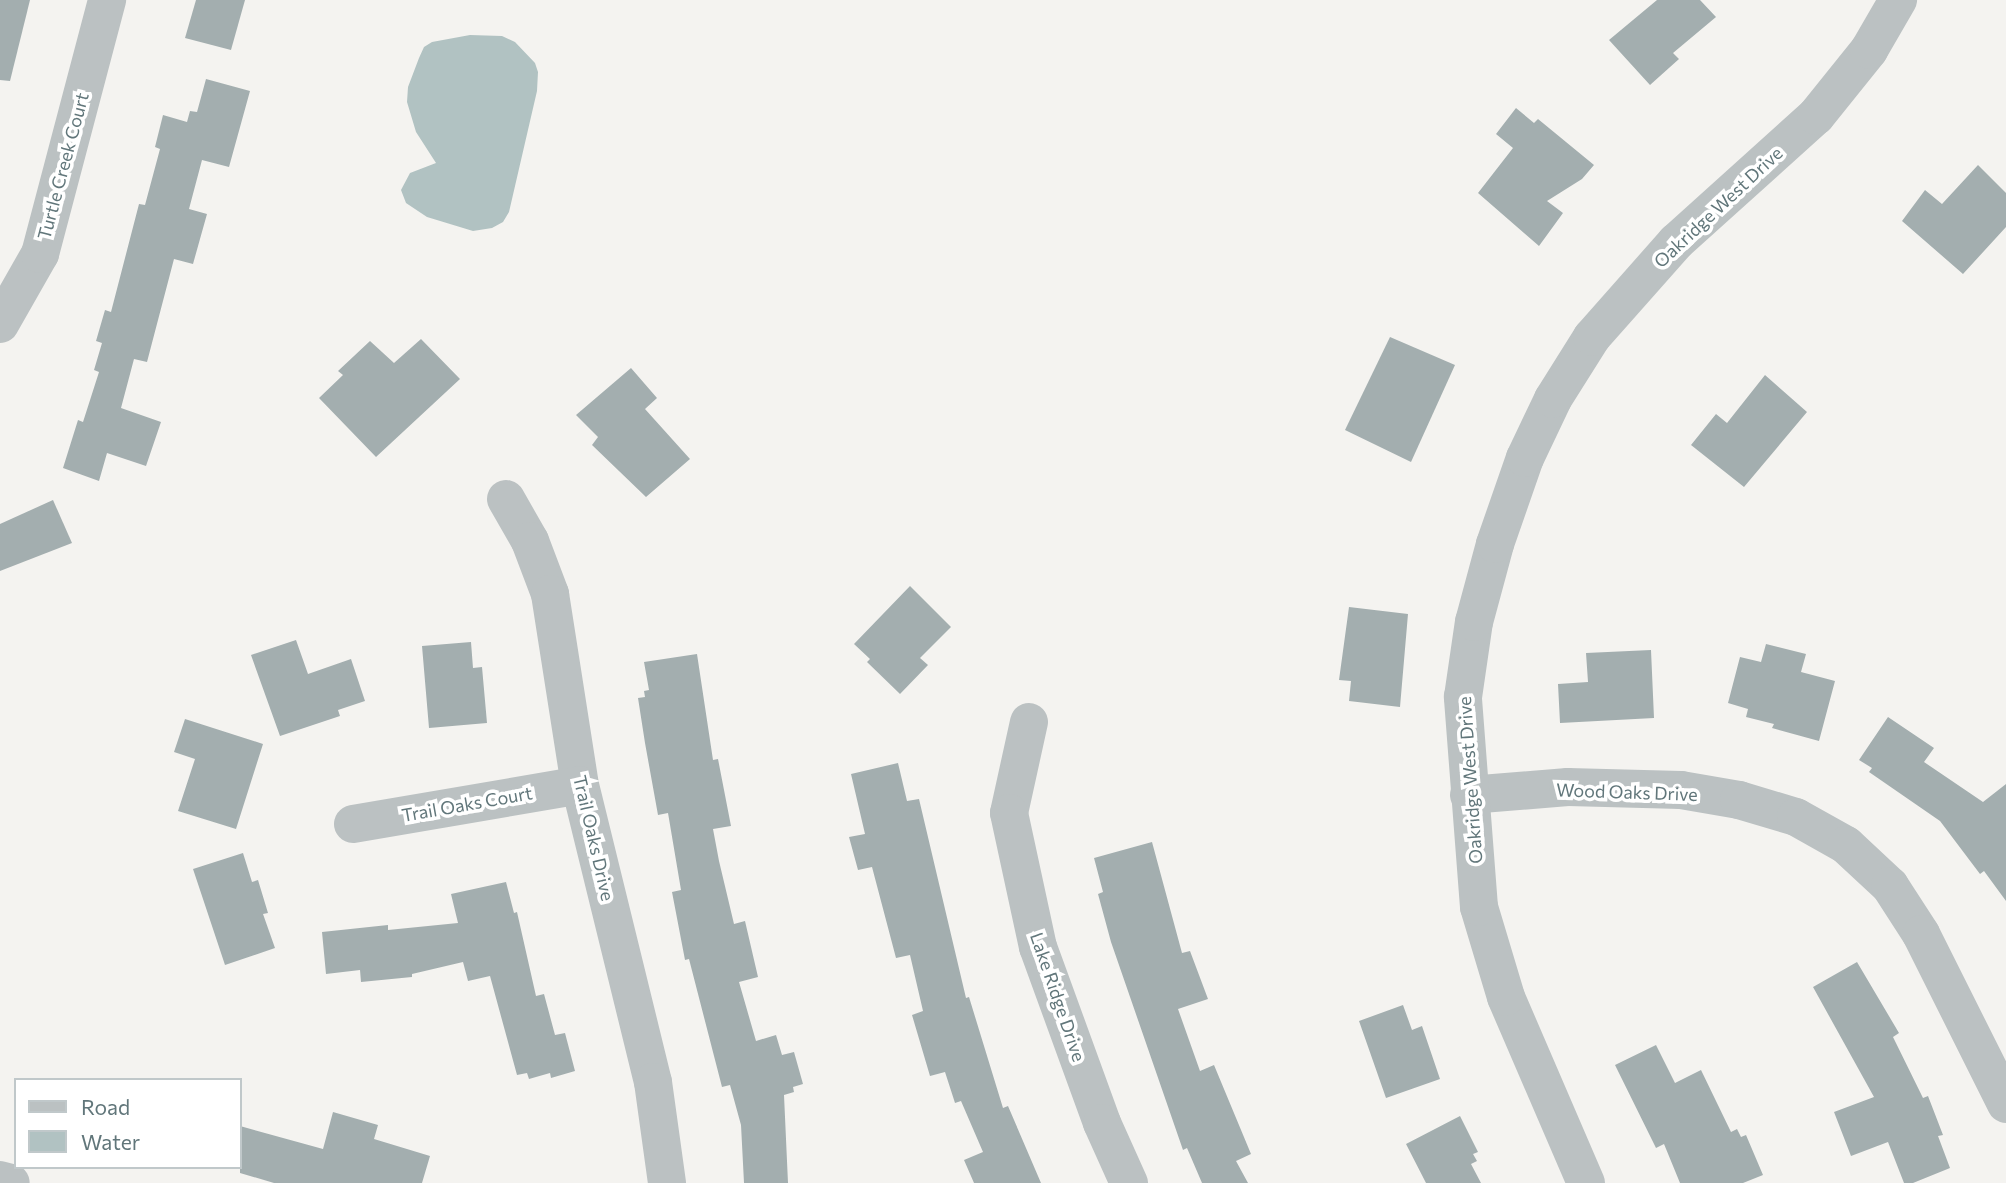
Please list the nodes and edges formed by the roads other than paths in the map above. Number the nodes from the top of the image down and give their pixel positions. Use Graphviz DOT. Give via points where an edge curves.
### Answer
graph roads {
  1 [pos="107,0"];
  2 [pos="1898,0"];
  3 [pos="0,324"];
  4 [pos="506,499"];
  5 [pos="1029,722"];
  6 [pos="580,785"];
  7 [pos="1469,794"];
  8 [pos="353,824"];
  9 [pos="2006,1104"];
  10 [pos="0,1180"];
  11 [pos="11,1183"];
  12 [pos="667,1183"];
  13 [pos="1129,1183"];
  14 [pos="1586,1183"];
  1 -- 3 [label="street, Turtle Creek Court" via="40,254"];
  2 -- 7 [label="street, Oakridge West Drive" via="1870,50 1816,116 1676,243 1592,337 1553,399 1525,458 1494,544 1475,622 1463,697"];
  4 -- 6 [label="street, Trail Oaks Drive" via="530,541 550,594"];
  5 -- 13 [label="street, Lake Ridge Drive" via="1009,813 1035,933 1102,1123"];
  6 -- 8 [label="street, Trail Oaks Court"];
  6 -- 12 [label="street, Trail Oaks Drive" via="653,1082"];
  7 -- 9 [label="street, Wood Oaks Drive" via="1568,787 1681,790 1739,800 1796,817 1836,839 1890,886 1920,934"];
  7 -- 14 [label="street, Oakridge West Drive" via="1479,907 1506,997"];
  10 -- 11 [label="street"];
}
